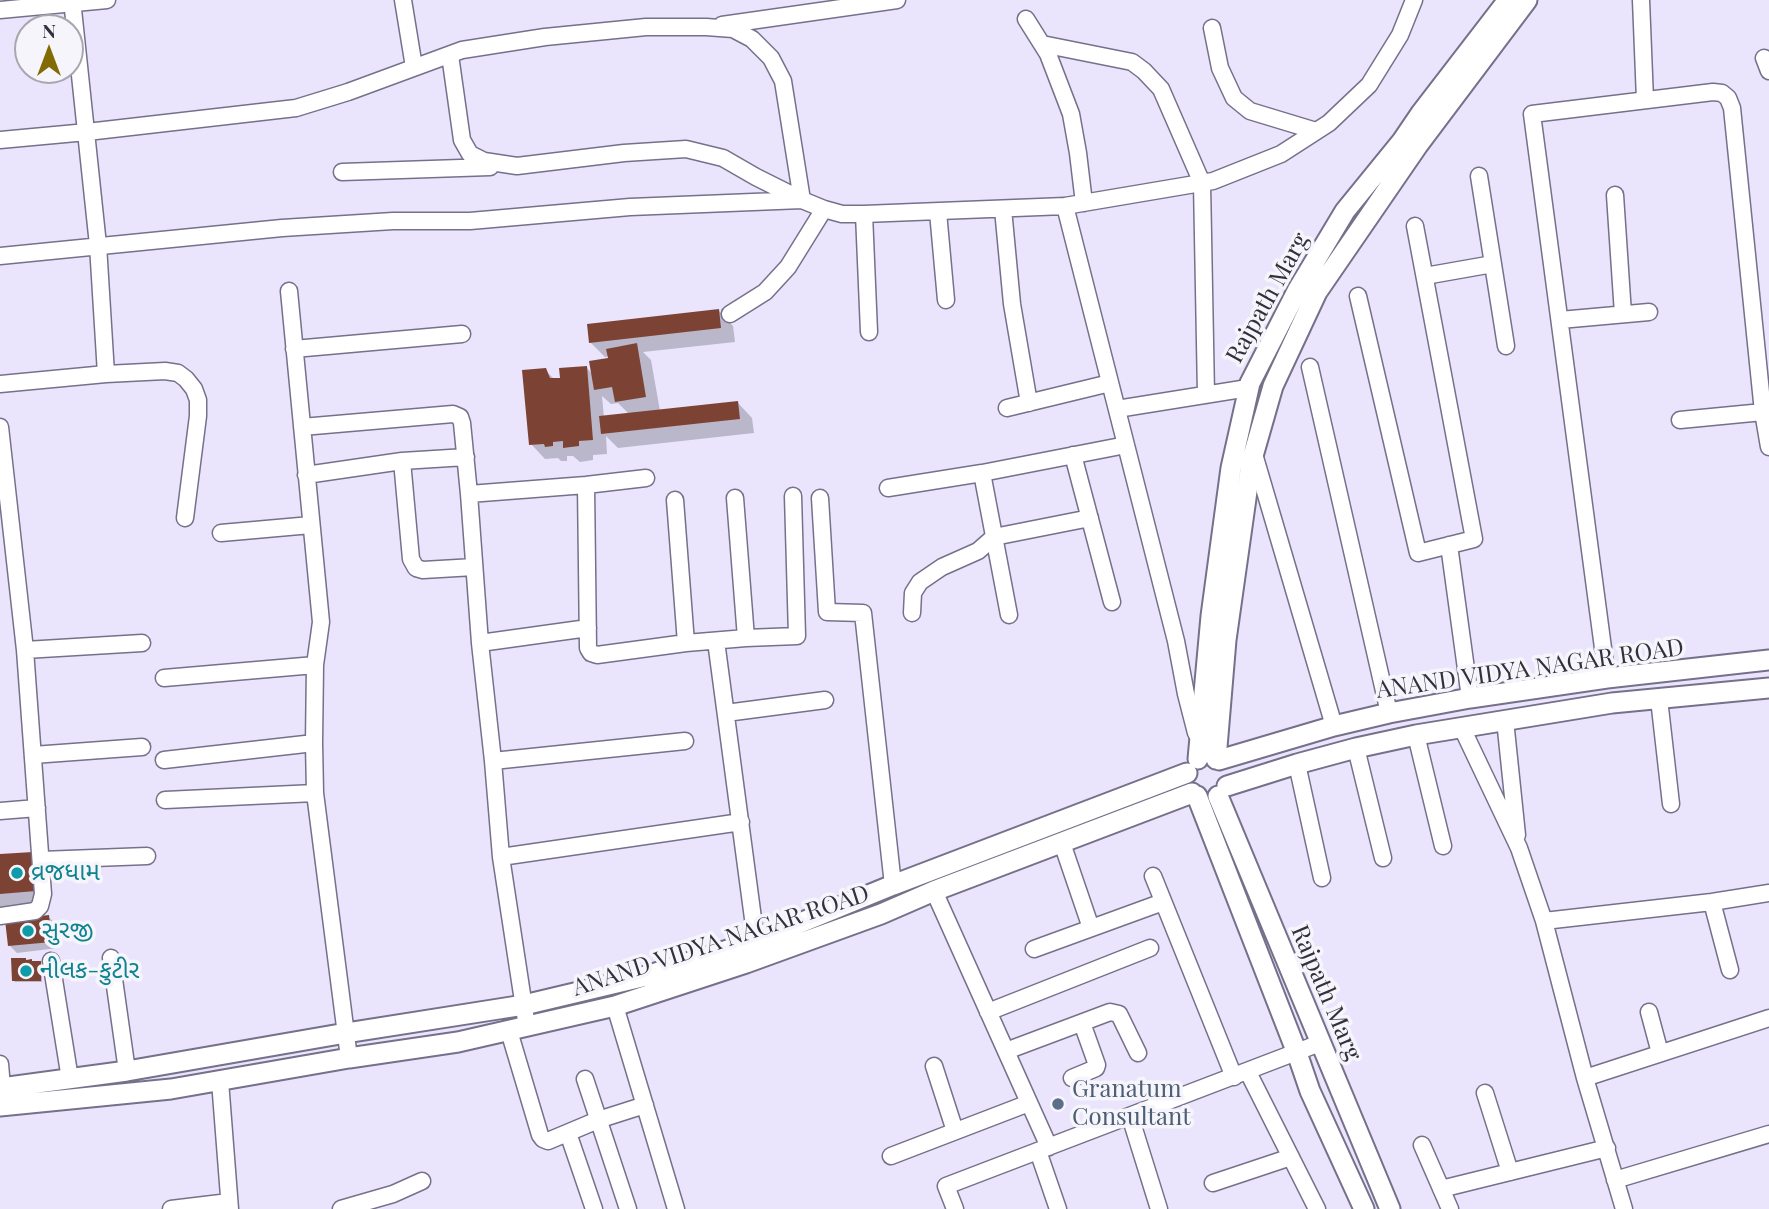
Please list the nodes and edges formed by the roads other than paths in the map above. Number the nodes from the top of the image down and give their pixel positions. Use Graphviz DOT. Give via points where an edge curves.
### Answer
graph roads {
  1 [pos="107,0"];
  2 [pos="403,0"];
  3 [pos="897,0"];
  4 [pos="1414,0"];
  5 [pos="1508,0"];
  6 [pos="1527,0"];
  7 [pos="1641,0"];
  8 [pos="73,1"];
  9 [pos="0,10"];
  10 [pos="1026,19"];
  11 [pos="706,27"];
  12 [pos="1212,27"];
  13 [pos="1042,44"];
  14 [pos="450,55"];
  15 [pos="414,68"];
  16 [pos="1645,100"];
  17 [pos="1316,131"];
  18 [pos="87,132"];
  19 [pos="0,140"];
  20 [pos="517,166"];
  21 [pos="342,172"];
  22 [pos="1479,176"];
  23 [pos="1202,183"];
  24 [pos="1615,195"];
  25 [pos="802,200"];
  26 [pos="1084,203"];
  27 [pos="1065,206"];
  28 [pos="824,209"];
  29 [pos="1003,209"];
  30 [pos="938,212"];
  31 [pos="864,214"];
  32 [pos="1415,226"];
  33 [pos="98,245"];
  34 [pos="0,256"];
  35 [pos="1493,264"];
  36 [pos="1424,276"];
  37 [pos="289,291"];
  38 [pos="1358,296"];
  39 [pos="946,300"];
  40 [pos="1648,312"];
  41 [pos="730,314"];
  42 [pos="1623,314"];
  43 [pos="1560,320"];
  44 [pos="1762,326"];
  45 [pos="869,332"];
  46 [pos="462,334"];
  47 [pos="1506,346"];
  48 [pos="295,349"];
  49 [pos="1310,367"];
  50 [pos="106,374"];
  51 [pos="1110,383"];
  52 [pos="0,384"];
  53 [pos="1248,388"];
  54 [pos="1206,395"];
  55 [pos="1029,403"];
  56 [pos="1007,408"];
  57 [pos="1117,409"];
  58 [pos="1763,412"];
  59 [pos="1680,419"];
  60 [pos="0,427"];
  61 [pos="302,427"];
  62 [pos="1126,445"];
  63 [pos="1769,446"];
  64 [pos="1254,454"];
  65 [pos="1073,455"];
  66 [pos="466,457"];
  67 [pos="402,461"];
  68 [pos="982,472"];
  69 [pos="306,475"];
  70 [pos="646,478"];
  71 [pos="586,485"];
  72 [pos="888,488"];
  73 [pos="468,494"];
  74 [pos="793,496"];
  75 [pos="735,498"];
  76 [pos="820,498"];
  77 [pos="676,500"];
  78 [pos="186,518"];
  79 [pos="1090,518"];
  80 [pos="311,525"];
  81 [pos="220,533"];
  82 [pos="994,537"];
  83 [pos="1449,545"];
  84 [pos="474,568"];
  85 [pos="1112,602"];
  86 [pos="912,613"];
  87 [pos="1009,615"];
  88 [pos="588,628"];
  89 [pos="746,638"];
  90 [pos="716,641"];
  91 [pos="142,643"];
  92 [pos="480,643"];
  93 [pos="686,643"];
  94 [pos="25,650"];
  95 [pos="1769,660"];
  96 [pos="315,665"];
  97 [pos="164,678"];
  98 [pos="1607,678"];
  99 [pos="1769,688"];
  100 [pos="1470,698"];
  101 [pos="1659,699"];
  102 [pos="825,700"];
  103 [pos="726,713"];
  104 [pos="1389,713"];
  105 [pos="1505,720"];
  106 [pos="1334,726"];
  107 [pos="1462,728"];
  108 [pos="1416,734"];
  109 [pos="685,741"];
  110 [pos="314,743"];
  111 [pos="142,747"];
  112 [pos="1356,748"];
  113 [pos="33,755"];
  114 [pos="1204,759"];
  115 [pos="164,760"];
  116 [pos="493,761"];
  117 [pos="1297,764"];
  118 [pos="1222,791"];
  119 [pos="315,793"];
  120 [pos="1194,795"];
  121 [pos="164,800"];
  122 [pos="1671,804"];
  123 [pos="37,808"];
  124 [pos="0,811"];
  125 [pos="741,822"];
  126 [pos="1062,843"];
  127 [pos="1443,846"];
  128 [pos="1519,848"];
  129 [pos="147,856"];
  130 [pos="501,857"];
  131 [pos="1382,858"];
  132 [pos="41,860"];
  133 [pos="1153,876"];
  134 [pos="1322,878"];
  135 [pos="893,885"];
  136 [pos="934,891"];
  137 [pos="1769,893"];
  138 [pos="1163,902"];
  139 [pos="1712,902"];
  140 [pos="0,916"];
  141 [pos="1544,921"];
  142 [pos="1091,928"];
  143 [pos="756,941"];
  144 [pos="1150,948"];
  145 [pos="1034,949"];
  146 [pos="111,958"];
  147 [pos="51,961"];
  148 [pos="1730,970"];
  149 [pos="524,1005"];
  150 [pos="615,1006"];
  151 [pos="989,1012"];
  152 [pos="1649,1012"];
  153 [pos="1769,1018"];
  154 [pos="1082,1023"];
  155 [pos="518,1029"];
  156 [pos="346,1033"];
  157 [pos="1320,1044"];
  158 [pos="1006,1051"];
  159 [pos="1138,1053"];
  160 [pos="1297,1053"];
  161 [pos="1660,1053"];
  162 [pos="349,1058"];
  163 [pos="0,1064"];
  164 [pos="934,1066"];
  165 [pos="127,1071"];
  166 [pos="1241,1074"];
  167 [pos="1072,1078"];
  168 [pos="1585,1078"];
  169 [pos="70,1079"];
  170 [pos="585,1079"];
  171 [pos="220,1080"];
  172 [pos="1486,1093"];
  173 [pos="1,1094"];
  174 [pos="1029,1103"];
  175 [pos="645,1105"];
  176 [pos="1130,1116"];
  177 [pos="598,1120"];
  178 [pos="955,1131"];
  179 [pos="568,1133"];
  180 [pos="1769,1134"];
  181 [pos="1422,1145"];
  182 [pos="1607,1148"];
  183 [pos="1043,1149"];
  184 [pos="891,1156"];
  185 [pos="1291,1157"];
  186 [pos="1510,1172"];
  187 [pos="1615,1180"];
  188 [pos="422,1181"];
  189 [pos="1213,1183"];
  190 [pos="1441,1189"];
  191 [pos="395,1202"];
  192 [pos="230,1205"];
  193 [pos="171,1209"];
  194 [pos="341,1209"];
  195 [pos="594,1209"];
  196 [pos="628,1209"];
  197 [pos="676,1209"];
  198 [pos="955,1209"];
  199 [pos="1058,1209"];
  200 [pos="1159,1209"];
  201 [pos="1317,1209"];
  202 [pos="1364,1209"];
  203 [pos="1390,1209"];
  204 [pos="1450,1209"];
  205 [pos="1624,1209"];
  1 -- 8 [label="street"];
  2 -- 15 [label="street"];
  3 -- 11 [label="street"];
  4 -- 17 [label="street" via="1400,35 1369,85"];
  5 -- 53 [label="main road, Rajpath Marg" via="1345,211 1297,291"];
  6 -- 64 [label="main road, Rajpath Marg" via="1418,145 1317,292 1273,386"];
  7 -- 16 [label="street"];
  8 -- 9 [label="street"];
  8 -- 18 [label="street"];
  10 -- 13 [label="street"];
  11 -- 14 [label="street" via="646,27 545,37"];
  11 -- 25 [label="street" via="733,29 752,39 771,58 783,81"];
  12 -- 17 [label="street" via="1220,68 1234,98 1250,111"];
  13 -- 23 [label="street" via="1132,62 1144,71 1161,89"];
  13 -- 26 [label="street" via="1071,114"];
  14 -- 15 [label="street"];
  14 -- 20 [label="street" via="462,140 470,154"];
  15 -- 18 [label="street" via="296,108"];
  16 -- 43 [label="street" via="1532,114"];
  16 -- 44 [label="street" via="1713,92 1728,98"];
  17 -- 23 [label="street" via="1281,154"];
  18 -- 19 [label="street"];
  18 -- 33 [label="street"];
  20 -- 21 [label="street"];
  20 -- 25 [label="street" via="687,149 723,158"];
  22 -- 35 [label="street"];
  23 -- 26 [label="street"];
  23 -- 54 [label="street"];
  24 -- 42 [label="street"];
  25 -- 28 [label="street"];
  25 -- 33 [label="street" via="630,207 470,221 325,225"];
  26 -- 27 [label="street"];
  27 -- 29 [label="street"];
  27 -- 51 [label="street"];
  28 -- 31 [label="street"];
  28 -- 41 [label="street" via="788,267 765,292"];
  29 -- 30 [label="street"];
  29 -- 55 [label="street" via="1012,304"];
  30 -- 31 [label="street"];
  30 -- 39 [label="street"];
  31 -- 45 [label="street"];
  32 -- 36 [label="street"];
  33 -- 34 [label="street"];
  33 -- 50 [label="street"];
  35 -- 36 [label="street"];
  35 -- 47 [label="street"];
  36 -- 83 [label="street" via="1474,539"];
  37 -- 48 [label="street"];
  38 -- 83 [label="street" via="1418,553"];
  40 -- 42 [label="street"];
  42 -- 43 [label="street"];
  43 -- 98 [label="street"];
  44 -- 58 [label="street"];
  46 -- 48 [label="street"];
  48 -- 61 [label="street"];
  49 -- 104 [label="street"];
  50 -- 52 [label="street"];
  50 -- 78 [label="street" via="178,373 194,388 198,416"];
  51 -- 55 [label="street"];
  51 -- 57 [label="street"];
  53 -- 54 [label="street"];
  53 -- 114 [label="main road, Rajpath Marg" via="1214,589"];
  54 -- 57 [label="street"];
  55 -- 56 [label="street"];
  57 -- 62 [label="street"];
  58 -- 59 [label="street"];
  58 -- 63 [label="street"];
  60 -- 94 [label="street"];
  61 -- 66 [label="street" via="453,414 462,423"];
  61 -- 69 [label="street"];
  62 -- 65 [label="street"];
  62 -- 114 [label="street"];
  64 -- 106 [label="street"];
  64 -- 114 [label="main road, Rajpath Marg"];
  65 -- 68 [label="street"];
  65 -- 79 [label="street"];
  66 -- 67 [label="street"];
  66 -- 73 [label="street"];
  67 -- 69 [label="street"];
  67 -- 84 [label="street" via="411,559 416,568"];
  68 -- 72 [label="street"];
  68 -- 82 [label="street"];
  69 -- 80 [label="street"];
  70 -- 71 [label="street"];
  71 -- 73 [label="street"];
  71 -- 88 [label="street"];
  73 -- 84 [label="street"];
  74 -- 89 [label="street" via="797,635"];
  75 -- 89 [label="street"];
  76 -- 135 [label="street" via="827,612 863,612"];
  77 -- 93 [label="street"];
  79 -- 82 [label="street"];
  79 -- 85 [label="street"];
  80 -- 81 [label="street"];
  80 -- 96 [label="street" via="321,622"];
  82 -- 86 [label="street" via="978,551 920,582 913,593"];
  82 -- 87 [label="street"];
  83 -- 100 [label="street"];
  84 -- 92 [label="street"];
  88 -- 92 [label="street"];
  88 -- 93 [label="street" via="588,648 597,655"];
  89 -- 90 [label="street"];
  90 -- 93 [label="street"];
  90 -- 103 [label="street"];
  91 -- 94 [label="street"];
  92 -- 116 [label="street"];
  94 -- 113 [label="street"];
  95 -- 98 [label="main road, ANAND VIDYA NAGAR ROAD"];
  96 -- 97 [label="street"];
  96 -- 110 [label="street"];
  98 -- 100 [label="main road, ANAND VIDYA NAGAR ROAD"];
  99 -- 101 [label="main road, ANAND VIDYA NAGAR ROAD"];
  100 -- 104 [label="main road, ANAND VIDYA NAGAR ROAD"];
  101 -- 105 [label="main road, ANAND VIDYA NAGAR ROAD"];
  101 -- 122 [label="street"];
  102 -- 103 [label="street"];
  103 -- 125 [label="street"];
  104 -- 106 [label="main road, ANAND VIDYA NAGAR ROAD"];
  105 -- 107 [label="main road, ANAND VIDYA NAGAR ROAD"];
  105 -- 128 [label="street"];
  106 -- 114 [label="main road, ANAND VIDYA NAGAR ROAD"];
  107 -- 108 [label="main road, ANAND VIDYA NAGAR ROAD"];
  107 -- 128 [label="street"];
  108 -- 112 [label="main road, ANAND VIDYA NAGAR ROAD"];
  108 -- 127 [label="street"];
  109 -- 116 [label="street"];
  110 -- 115 [label="street"];
  110 -- 119 [label="street"];
  111 -- 113 [label="street"];
  112 -- 117 [label="main road, ANAND VIDYA NAGAR ROAD"];
  112 -- 131 [label="street"];
  113 -- 123 [label="street"];
  114 -- 118 [label="main road" via="1228,770 1229,780"];
  114 -- 120 [label="main road" via="1186,783"];
  114 -- 135 [label="main road, ANAND VIDYA NAGAR ROAD"];
  116 -- 130 [label="street"];
  117 -- 118 [label="main road, ANAND VIDYA NAGAR ROAD"];
  117 -- 134 [label="street"];
  118 -- 120 [label="main road" via="1215,799"];
  118 -- 157 [label="main road, Rajpath Marg"];
  119 -- 121 [label="street"];
  119 -- 156 [label="street"];
  120 -- 126 [label="main road, ANAND VIDYA NAGAR ROAD"];
  120 -- 160 [label="main road, Rajpath Marg"];
  123 -- 124 [label="street"];
  123 -- 132 [label="street"];
  125 -- 130 [label="street"];
  125 -- 143 [label="street"];
  126 -- 136 [label="main road, ANAND VIDYA NAGAR ROAD"];
  126 -- 142 [label="street"];
  128 -- 141 [label="street"];
  129 -- 132 [label="street"];
  130 -- 149 [label="street"];
  132 -- 140 [label="street" via="40,906 35,911"];
  133 -- 138 [label="street"];
  135 -- 143 [label="main road, ANAND VIDYA NAGAR ROAD"];
  136 -- 150 [label="main road, ANAND VIDYA NAGAR ROAD" via="771,954"];
  136 -- 151 [label="street"];
  137 -- 139 [label="street"];
  138 -- 142 [label="street"];
  138 -- 166 [label="street"];
  139 -- 141 [label="street"];
  139 -- 148 [label="street"];
  141 -- 168 [label="street"];
  142 -- 145 [label="street"];
  143 -- 149 [label="main road, ANAND VIDYA NAGAR ROAD" via="646,976"];
  144 -- 151 [label="street"];
  146 -- 165 [label="street"];
  147 -- 169 [label="street"];
  149 -- 155 [label="street"];
  149 -- 156 [label="main road, ANAND VIDYA NAGAR ROAD"];
  150 -- 155 [label="main road, ANAND VIDYA NAGAR ROAD"];
  150 -- 175 [label="street"];
  151 -- 158 [label="street"];
  152 -- 161 [label="street"];
  153 -- 161 [label="street"];
  154 -- 158 [label="street"];
  154 -- 159 [label="street" via="1110,1012 1119,1014"];
  154 -- 167 [label="street" via="1097,1065"];
  155 -- 162 [label="main road, ANAND VIDYA NAGAR ROAD"];
  155 -- 179 [label="street" via="540,1135 548,1141"];
  156 -- 162 [label="street"];
  156 -- 165 [label="main road, ANAND VIDYA NAGAR ROAD"];
  157 -- 160 [label="street"];
  157 -- 203 [label="main road, Rajpath Marg"];
  158 -- 174 [label="street"];
  160 -- 166 [label="street"];
  160 -- 202 [label="main road, Rajpath Marg"];
  161 -- 168 [label="street"];
  162 -- 171 [label="main road, ANAND VIDYA NAGAR ROAD"];
  163 -- 173 [label="street"];
  164 -- 178 [label="street"];
  165 -- 169 [label="main road, ANAND VIDYA NAGAR ROAD"];
  166 -- 176 [label="street"];
  166 -- 185 [label="street"];
  168 -- 182 [label="street"];
  169 -- 173 [label="main road, ANAND VIDYA NAGAR ROAD"];
  170 -- 177 [label="street"];
  171 -- 173 [label="main road, ANAND VIDYA NAGAR ROAD" via="171,1089"];
  171 -- 192 [label="street"];
  172 -- 186 [label="street"];
  174 -- 178 [label="street"];
  174 -- 183 [label="street"];
  175 -- 177 [label="street"];
  175 -- 197 [label="street"];
  176 -- 183 [label="street"];
  176 -- 200 [label="street"];
  177 -- 179 [label="street"];
  177 -- 196 [label="street"];
  178 -- 184 [label="street"];
  179 -- 195 [label="street"];
  180 -- 187 [label="street"];
  181 -- 190 [label="street"];
  182 -- 186 [label="street"];
  182 -- 187 [label="street"];
  183 -- 198 [label="street" via="946,1186"];
  183 -- 199 [label="street"];
  185 -- 189 [label="street"];
  185 -- 201 [label="street"];
  186 -- 190 [label="street"];
  187 -- 205 [label="street"];
  188 -- 191 [label="street"];
  190 -- 204 [label="street"];
  191 -- 194 [label="street"];
  192 -- 193 [label="street"];
}
